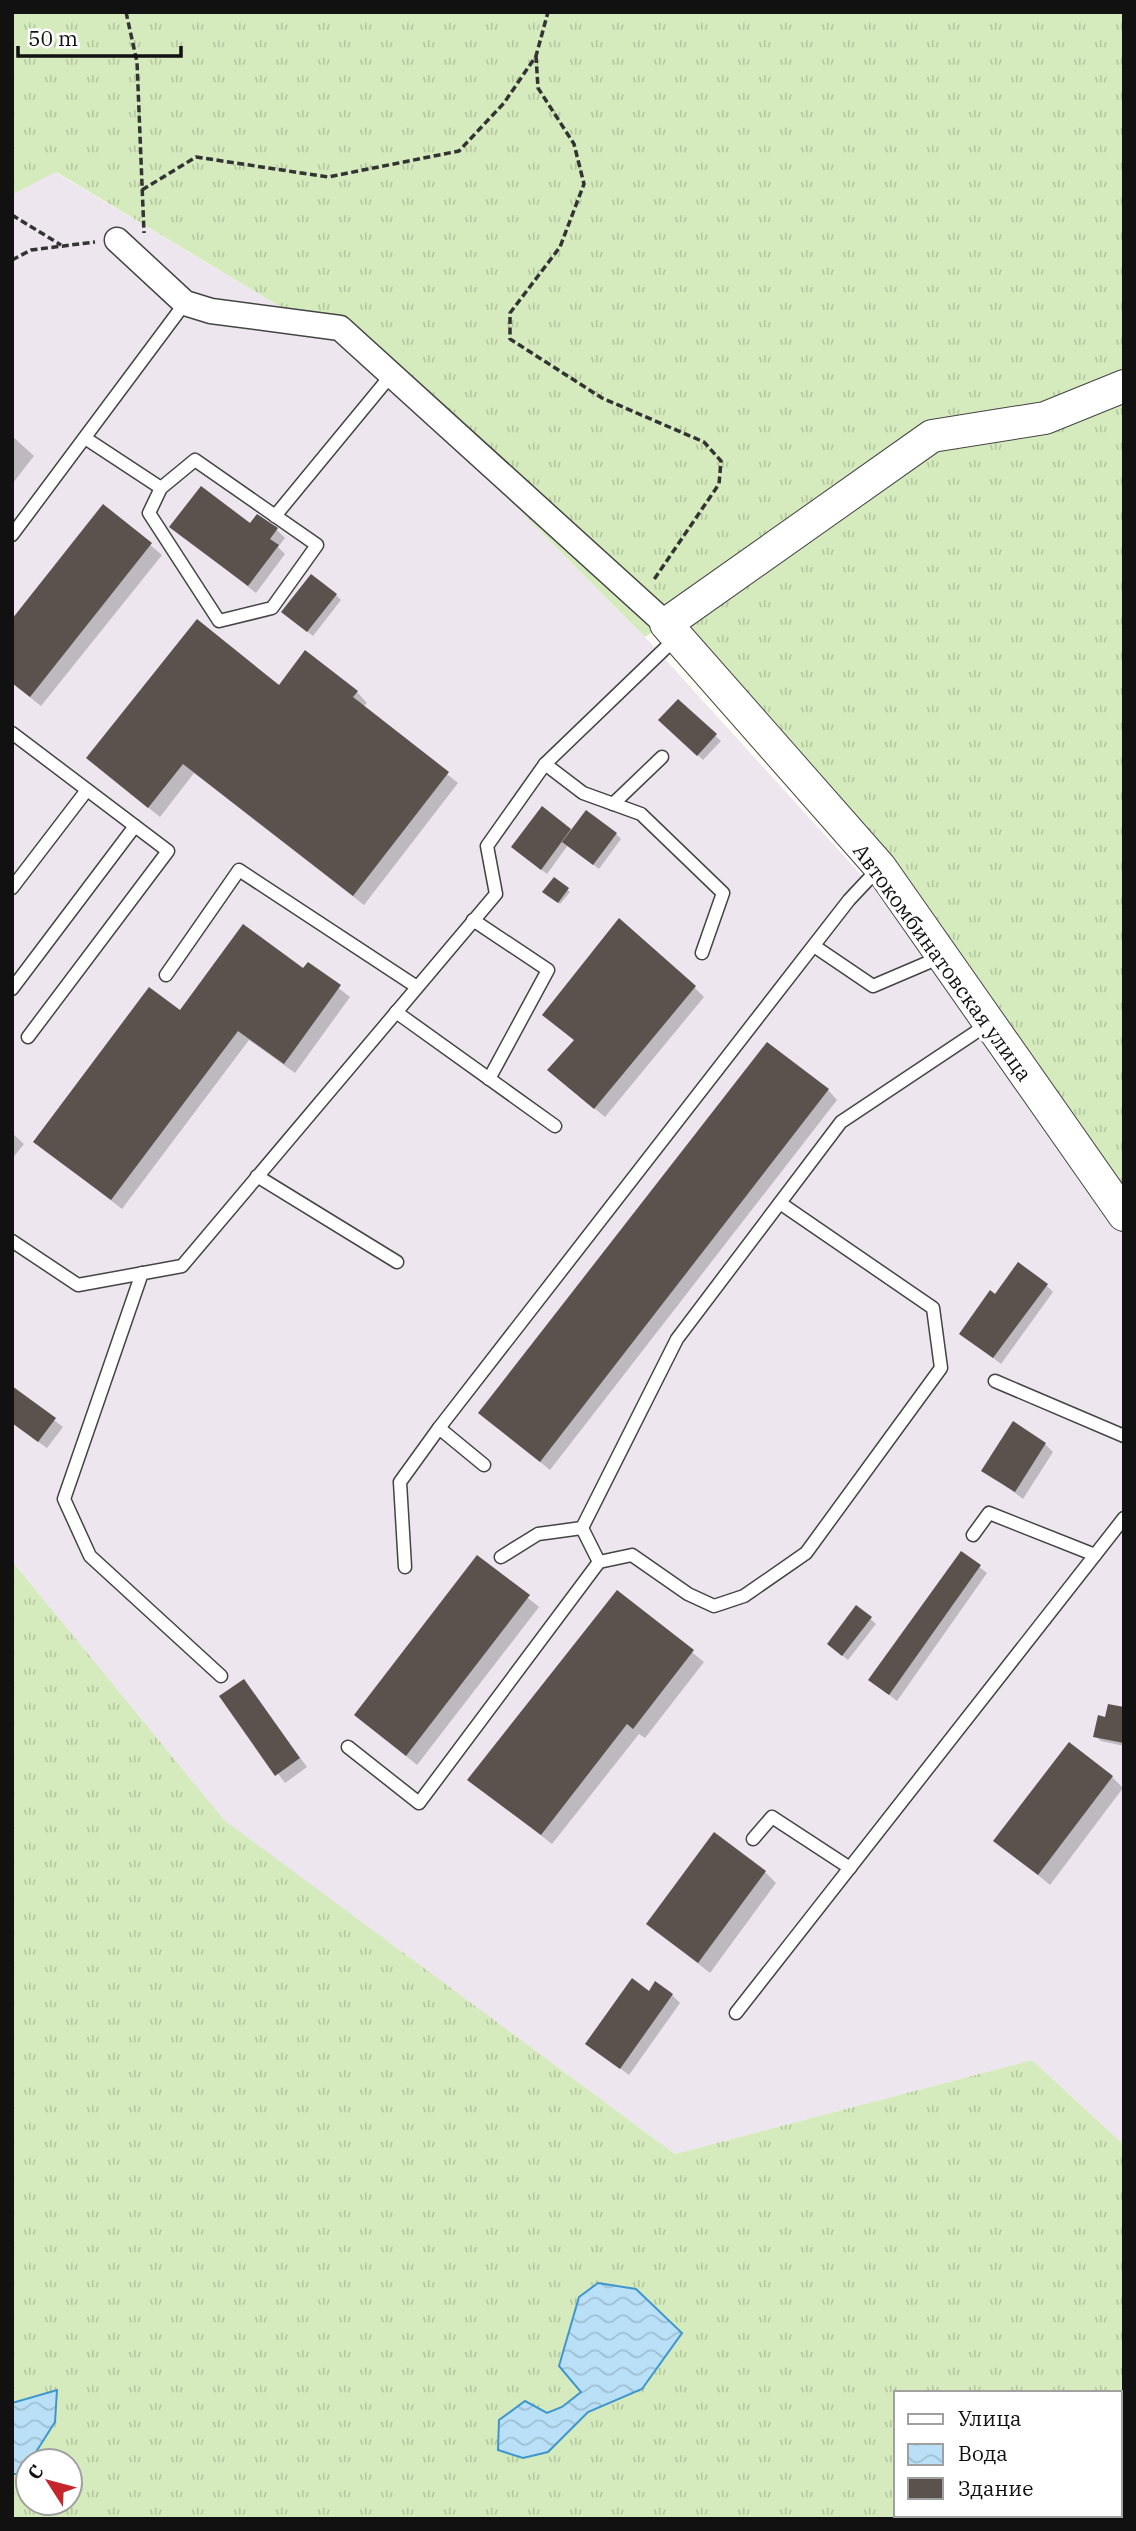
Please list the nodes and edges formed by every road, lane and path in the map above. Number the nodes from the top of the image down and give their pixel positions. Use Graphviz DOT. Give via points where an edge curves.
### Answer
graph roads {
  1 [pos="126,12"];
  2 [pos="548,12"];
  3 [pos="536,56"];
  4 [pos="142,190"];
  5 [pos="12,215"];
  6 [pos="117,240"];
  7 [pos="63,246"];
  8 [pos="12,260"];
  9 [pos="145,266"];
  10 [pos="185,303"];
  11 [pos="392,374"];
  12 [pos="1124,386"];
  13 [pos="85,438"];
  14 [pos="161,488"];
  15 [pos="275,516"];
  16 [pos="12,535"];
  17 [pos="640,600"];
  18 [pos="672,630"];
  19 [pos="12,733"];
  20 [pos="662,757"];
  21 [pos="545,764"];
  22 [pos="87,790"];
  23 [pos="613,804"];
  24 [pos="135,826"];
  25 [pos="880,867"];
  26 [pos="12,888"];
  27 [pos="473,920"];
  28 [pos="814,946"];
  29 [pos="702,953"];
  30 [pos="941,957"];
  31 [pos="166,975"];
  32 [pos="417,986"];
  33 [pos="12,989"];
  34 [pos="396,1012"];
  35 [pos="988,1024"];
  36 [pos="28,1037"];
  37 [pos="489,1079"];
  38 [pos="555,1126"];
  39 [pos="257,1176"];
  40 [pos="780,1203"];
  41 [pos="1124,1215"];
  42 [pos="12,1241"];
  43 [pos="397,1262"];
  44 [pos="142,1273"];
  45 [pos="995,1381"];
  46 [pos="439,1428"];
  47 [pos="1124,1436"];
  48 [pos="484,1465"];
  49 [pos="1124,1518"];
  50 [pos="582,1528"];
  51 [pos="973,1535"];
  52 [pos="1095,1555"];
  53 [pos="501,1558"];
  54 [pos="598,1562"];
  55 [pos="405,1567"];
  56 [pos="221,1676"];
  57 [pos="348,1747"];
  58 [pos="753,1839"];
  59 [pos="850,1868"];
  60 [pos="736,2013"];
  1 -- 4 [label="path" via="136,62"];
  2 -- 3 [label="path"];
  3 -- 4 [label="path" via="504,103 459,151 328,177 196,157"];
  3 -- 17 [label="path" via="538,88 574,144 584,184 560,247 510,313 510,339 602,398 704,442 721,461 719,484"];
  4 -- 9 [label="path"];
  5 -- 7 [label="path"];
  6 -- 7 [label="path"];
  6 -- 9 [label="street"];
  7 -- 8 [label="path" via="31,250"];
  9 -- 10 [label="street"];
  10 -- 11 [label="street" via="211,311 340,328"];
  10 -- 13 [label="lane"];
  11 -- 15 [label="lane"];
  11 -- 17 [label="street"];
  12 -- 18 [label="street" via="1045,418 932,436"];
  13 -- 14 [label="lane"];
  13 -- 16 [label="lane"];
  14 -- 15 [label="lane" via="195,460"];
  14 -- 15 [label="lane" via="149,513 219,621 272,608 317,545"];
  17 -- 18 [label="street"];
  18 -- 21 [label="lane"];
  18 -- 25 [label="street, Автокомбинатовская улица"];
  19 -- 22 [label="lane"];
  20 -- 23 [label="lane"];
  21 -- 23 [label="lane" via="583,793"];
  21 -- 27 [label="lane" via="487,846 496,894"];
  22 -- 24 [label="lane"];
  22 -- 26 [label="lane"];
  23 -- 29 [label="lane" via="641,814 723,892"];
  24 -- 33 [label="lane"];
  24 -- 36 [label="lane" via="168,851"];
  25 -- 28 [label="lane"];
  25 -- 30 [label="street, Автокомбинатовская улица"];
  27 -- 32 [label="lane"];
  27 -- 37 [label="lane" via="548,970"];
  28 -- 30 [label="lane" via="873,986"];
  28 -- 46 [label="lane"];
  30 -- 35 [label="street, Автокомбинатовская улица"];
  31 -- 32 [label="lane" via="239,870"];
  32 -- 34 [label="lane"];
  34 -- 37 [label="lane"];
  34 -- 39 [label="lane"];
  35 -- 40 [label="lane" via="841,1122"];
  35 -- 41 [label="street, Автокомбинатовская улица"];
  37 -- 38 [label="lane"];
  39 -- 43 [label="lane"];
  39 -- 44 [label="lane" via="182,1266"];
  40 -- 50 [label="lane" via="677,1339"];
  40 -- 54 [label="lane" via="933,1308 941,1368 806,1553 744,1596 714,1605 688,1594 632,1555"];
  42 -- 44 [label="lane" via="78,1286"];
  44 -- 56 [label="lane" via="64,1499 90,1556"];
  45 -- 47 [label="lane"];
  46 -- 48 [label="lane"];
  46 -- 55 [label="lane" via="400,1482"];
  49 -- 52 [label="lane"];
  50 -- 53 [label="lane" via="538,1534"];
  50 -- 54 [label="lane"];
  51 -- 52 [label="lane" via="989,1513"];
  52 -- 59 [label="lane"];
  54 -- 57 [label="lane" via="419,1803"];
  58 -- 59 [label="lane" via="772,1817"];
  59 -- 60 [label="lane"];
}
